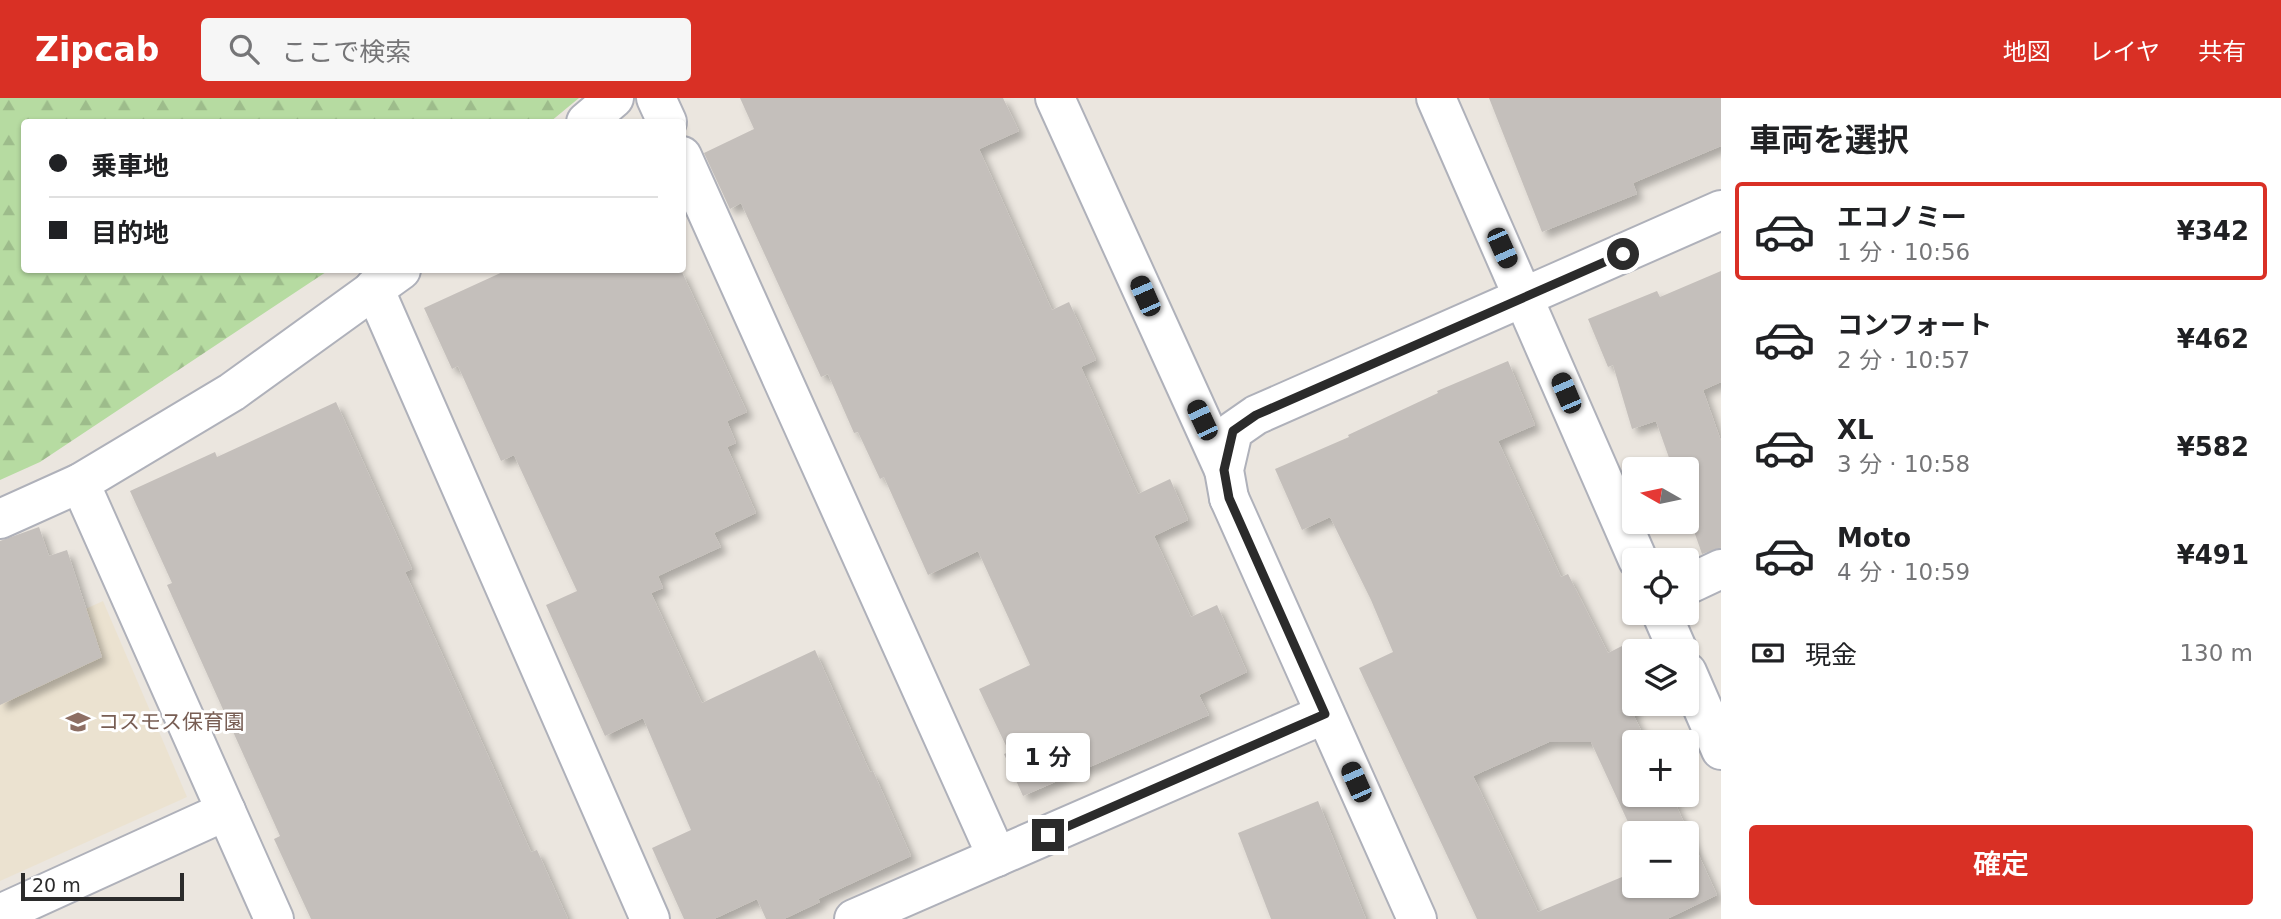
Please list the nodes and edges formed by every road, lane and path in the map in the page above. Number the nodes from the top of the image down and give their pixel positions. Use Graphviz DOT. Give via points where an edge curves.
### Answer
graph roads {
  1 [pos="614,98"];
  2 [pos="656,98"];
  3 [pos="1055,98"];
  4 [pos="1436,98"];
  5 [pos="590,119"];
  6 [pos="666,119"];
  7 [pos="686,165"];
  8 [pos="1721,211"];
  9 [pos="388,279"];
  10 [pos="1524,298"];
  11 [pos="80,483"];
  12 [pos="1227,484"];
  13 [pos="0,519"];
  14 [pos="1633,548"];
  15 [pos="1721,569"];
  16 [pos="1699,579"];
  17 [pos="1699,700"];
  18 [pos="1325,714"];
  19 [pos="1721,750"];
  20 [pos="226,811"];
  21 [pos="997,857"];
  22 [pos="0,914"];
  23 [pos="274,919"];
  24 [pos="650,919"];
  25 [pos="854,919"];
  26 [pos="1417,919"];
  1 -- 5 [label="street"];
  2 -- 6 [label="street"];
  3 -- 12 [label="street"];
  4 -- 10 [label="street"];
  7 -- 21 [label="street"];
  8 -- 10 [label="street"];
  9 -- 11 [label="street" via="232,392"];
  9 -- 24 [label="street"];
  10 -- 12 [label="street" via="1256,415 1233,431"];
  10 -- 14 [label="street"];
  11 -- 13 [label="street"];
  11 -- 20 [label="street"];
  12 -- 18 [label="street"];
  15 -- 16 [label="street"];
  17 -- 19 [label="street"];
  18 -- 21 [label="street"];
  18 -- 26 [label="street"];
  20 -- 22 [label="street"];
  20 -- 23 [label="street"];
  21 -- 25 [label="street"];
}
